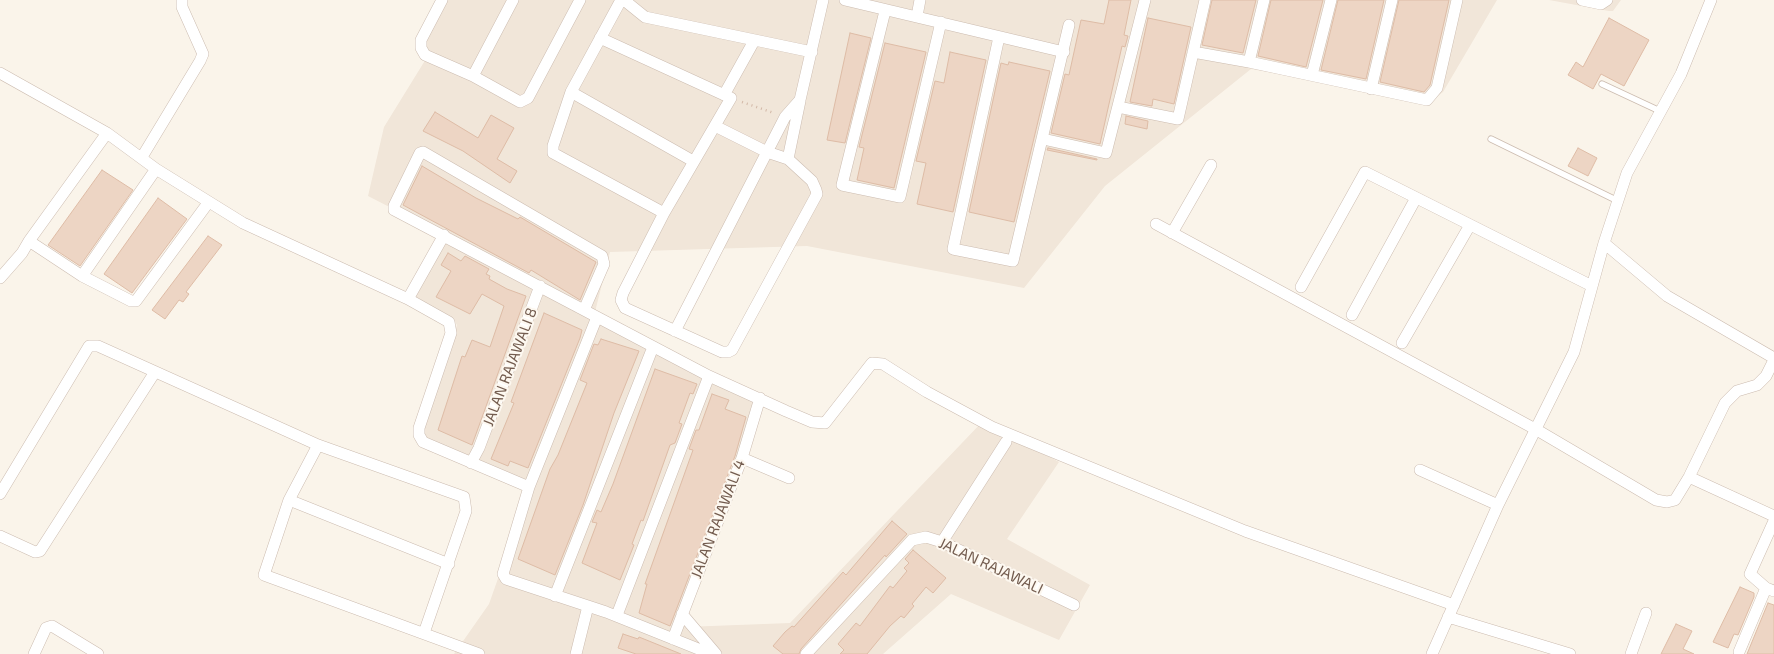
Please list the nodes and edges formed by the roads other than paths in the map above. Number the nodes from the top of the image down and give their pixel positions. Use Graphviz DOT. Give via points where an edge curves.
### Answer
graph roads {
  1 [pos="182,0"];
  2 [pos="442,0"];
  3 [pos="513,0"];
  4 [pos="580,0"];
  5 [pos="622,0"];
  6 [pos="823,0"];
  7 [pos="845,0"];
  8 [pos="920,0"];
  9 [pos="1145,0"];
  10 [pos="1205,0"];
  11 [pos="1264,0"];
  12 [pos="1331,0"];
  13 [pos="1392,0"];
  14 [pos="1457,0"];
  15 [pos="1582,0"];
  16 [pos="1607,0"];
  17 [pos="1711,0"];
  18 [pos="885,11"];
  19 [pos="917,16"];
  20 [pos="942,22"];
  21 [pos="1069,24"];
  22 [pos="1000,37"];
  23 [pos="600,38"];
  24 [pos="754,41"];
  25 [pos="812,52"];
  26 [pos="1064,52"];
  27 [pos="1193,52"];
  28 [pos="1249,62"];
  29 [pos="0,73"];
  30 [pos="473,76"];
  31 [pos="1312,76"];
  32 [pos="1602,84"];
  33 [pos="1371,89"];
  34 [pos="571,92"];
  35 [pos="727,96"];
  36 [pos="800,100"];
  37 [pos="1118,107"];
  38 [pos="1662,112"];
  39 [pos="715,126"];
  40 [pos="107,132"];
  41 [pos="1043,139"];
  42 [pos="1491,139"];
  43 [pos="767,152"];
  44 [pos="142,157"];
  45 [pos="788,159"];
  46 [pos="693,161"];
  47 [pos="1211,165"];
  48 [pos="156,169"];
  49 [pos="1416,198"];
  50 [pos="1618,201"];
  51 [pos="208,203"];
  52 [pos="664,214"];
  53 [pos="1156,224"];
  54 [pos="1470,225"];
  55 [pos="1172,233"];
  56 [pos="444,235"];
  57 [pos="29,241"];
  58 [pos="1604,243"];
  59 [pos="82,276"];
  60 [pos="0,278"];
  61 [pos="540,286"];
  62 [pos="1592,286"];
  63 [pos="1301,287"];
  64 [pos="408,299"];
  65 [pos="584,310"];
  66 [pos="1352,315"];
  67 [pos="597,317"];
  68 [pos="675,331"];
  69 [pos="1402,343"];
  70 [pos="653,347"];
  71 [pos="1774,359"];
  72 [pos="155,372"];
  73 [pos="709,376"];
  74 [pos="760,398"];
  75 [pos="1537,430"];
  76 [pos="1006,442"];
  77 [pos="318,445"];
  78 [pos="742,458"];
  79 [pos="470,463"];
  80 [pos="1420,470"];
  81 [pos="789,478"];
  82 [pos="1689,478"];
  83 [pos="529,487"];
  84 [pos="0,494"];
  85 [pos="289,500"];
  86 [pos="1498,505"];
  87 [pos="1774,516"];
  88 [pos="1774,521"];
  89 [pos="0,536"];
  90 [pos="942,542"];
  91 [pos="449,564"];
  92 [pos="1770,589"];
  93 [pos="555,596"];
  94 [pos="1074,605"];
  95 [pos="1454,605"];
  96 [pos="588,606"];
  97 [pos="1646,613"];
  98 [pos="682,614"];
  99 [pos="617,616"];
  100 [pos="1448,617"];
  101 [pos="424,633"];
  102 [pos="673,639"];
  103 [pos="1740,652"];
  104 [pos="34,654"];
  105 [pos="98,654"];
  106 [pos="479,654"];
  107 [pos="576,654"];
  108 [pos="711,654"];
  109 [pos="716,654"];
  110 [pos="806,654"];
  111 [pos="1432,654"];
  112 [pos="1570,654"];
  113 [pos="1631,654"];
  1 -- 44 [label="street" via="202,54"];
  2 -- 30 [label="street" via="421,40 421,48 425,55"];
  3 -- 30 [label="street"];
  4 -- 30 [label="street" via="525,101 520,102"];
  5 -- 23 [label="street"];
  5 -- 24 [label="street" via="645,17"];
  6 -- 25 [label="street"];
  7 -- 18 [label="street"];
  8 -- 19 [label="street"];
  9 -- 37 [label="street"];
  10 -- 27 [label="street"];
  11 -- 28 [label="street"];
  12 -- 31 [label="street"];
  13 -- 33 [label="street"];
  14 -- 33 [label="street" via="1437,88 1432,96 1427,100"];
  15 -- 16 [label="street" via="1601,4"];
  17 -- 38 [label="street"];
  18 -- 19 [label="street"];
  18 -- 20 [label="street" via="842,185 900,197"];
  19 -- 20 [label="street"];
  20 -- 22 [label="street"];
  21 -- 26 [label="street"];
  22 -- 26 [label="street"];
  22 -- 41 [label="street" via="952,250 1013,261"];
  23 -- 34 [label="street"];
  23 -- 35 [label="street"];
  24 -- 25 [label="street"];
  24 -- 35 [label="street"];
  25 -- 36 [label="street"];
  26 -- 41 [label="street"];
  27 -- 28 [label="street"];
  27 -- 37 [label="street" via="1178,119"];
  28 -- 31 [label="street"];
  29 -- 40 [label="street"];
  31 -- 33 [label="street"];
  32 -- 38 [label="lane"];
  34 -- 46 [label="street"];
  34 -- 52 [label="street" via="553,152"];
  35 -- 39 [label="street"];
  36 -- 43 [label="street" via="785,117"];
  36 -- 45 [label="street"];
  37 -- 41 [label="street" via="1106,153"];
  38 -- 50 [label="street" via="1627,172"];
  39 -- 43 [label="street"];
  39 -- 46 [label="street"];
  40 -- 44 [label="street"];
  40 -- 57 [label="street"];
  42 -- 50 [label="lane"];
  43 -- 45 [label="street"];
  43 -- 68 [label="street"];
  44 -- 48 [label="street"];
  45 -- 68 [label="street" via="812,181 816,194 732,350 722,352"];
  46 -- 52 [label="street"];
  47 -- 55 [label="street"];
  48 -- 51 [label="street"];
  48 -- 59 [label="street"];
  49 -- 54 [label="street"];
  49 -- 63 [label="street" via="1365,172"];
  49 -- 66 [label="street"];
  50 -- 58 [label="street"];
  51 -- 59 [label="street" via="136,301"];
  51 -- 64 [label="street" via="243,223"];
  52 -- 68 [label="street" via="621,300 625,308"];
  53 -- 55 [label="street"];
  54 -- 62 [label="street"];
  54 -- 69 [label="street"];
  55 -- 75 [label="street"];
  56 -- 61 [label="street"];
  56 -- 64 [label="street"];
  56 -- 65 [label="street" via="393,208 422,152 602,256 604,264"];
  57 -- 59 [label="street"];
  57 -- 60 [label="street"];
  58 -- 62 [label="street"];
  58 -- 71 [label="street" via="1668,296"];
  61 -- 65 [label="street"];
  61 -- 79 [label="street, JALAN RAJAWALI 8" via="479,448"];
  62 -- 75 [label="street" via="1574,352"];
  64 -- 79 [label="street" via="449,322 451,327 419,435 423,442"];
  65 -- 67 [label="street"];
  67 -- 70 [label="street"];
  67 -- 83 [label="street"];
  70 -- 73 [label="street"];
  70 -- 93 [label="street"];
  71 -- 82 [label="street" via="1766,376 1757,385 1737,392 1724,403"];
  72 -- 77 [label="street"];
  72 -- 84 [label="street" via="98,346 89,346"];
  72 -- 89 [label="street" via="40,551 35,552"];
  73 -- 74 [label="street"];
  73 -- 99 [label="street"];
  74 -- 78 [label="street, JALAN RAJAWALI 4"];
  74 -- 95 [label="street" via="812,422 825,423 872,363 883,364 992,427 1246,531"];
  75 -- 82 [label="street" via="1656,500 1675,500"];
  75 -- 86 [label="street"];
  76 -- 90 [label="street"];
  77 -- 85 [label="street"];
  77 -- 91 [label="street" via="464,497 466,512"];
  78 -- 81 [label="street"];
  78 -- 98 [label="street, JALAN RAJAWALI 4"];
  79 -- 83 [label="street"];
  80 -- 86 [label="street"];
  82 -- 87 [label="street"];
  83 -- 93 [label="street" via="503,574 506,579"];
  85 -- 91 [label="street"];
  85 -- 101 [label="street" via="264,575"];
  86 -- 95 [label="street"];
  88 -- 92 [label="street" via="1750,574"];
  90 -- 94 [label="street, JALAN RAJAWALI"];
  90 -- 110 [label="street, JALAN RAJAWALI" via="926,537 912,540"];
  91 -- 101 [label="street"];
  92 -- 103 [label="street"];
  93 -- 96 [label="street"];
  95 -- 100 [label="street"];
  96 -- 99 [label="street"];
  96 -- 107 [label="street"];
  97 -- 113 [label="street"];
  98 -- 102 [label="street, JALAN RAJAWALI 4"];
  98 -- 109 [label="street"];
  99 -- 102 [label="street"];
  100 -- 111 [label="street"];
  100 -- 112 [label="street"];
  101 -- 106 [label="street"];
  102 -- 108 [label="street"];
  104 -- 105 [label="street" via="46,628 52,626"];
}
